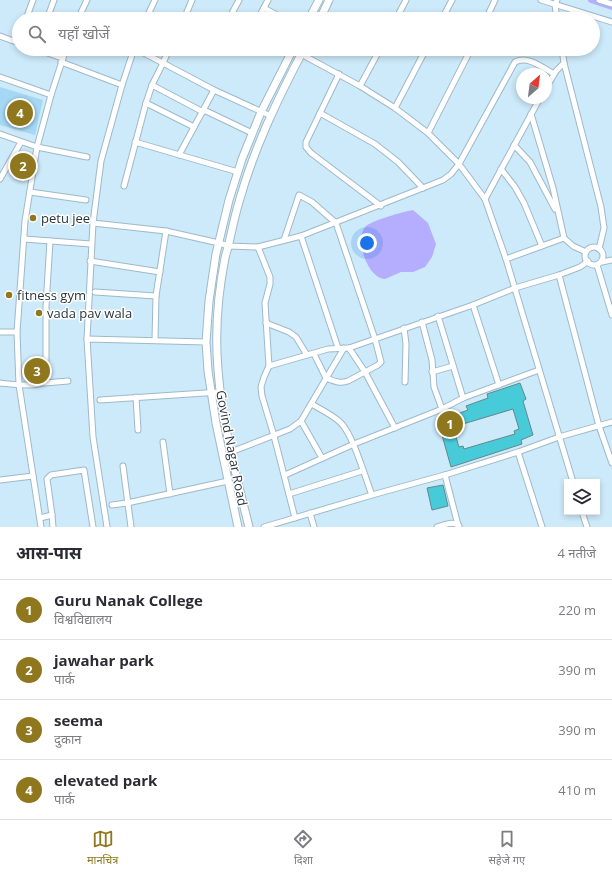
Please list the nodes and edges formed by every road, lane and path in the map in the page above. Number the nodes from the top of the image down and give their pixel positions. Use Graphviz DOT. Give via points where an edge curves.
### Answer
graph roads {
  1 [pos="33,0"];
  2 [pos="54,0"];
  3 [pos="87,0"];
  4 [pos="156,0"];
  5 [pos="192,0"];
  6 [pos="239,0"];
  7 [pos="268,0"];
  8 [pos="319,0"];
  9 [pos="329,0"];
  10 [pos="406,0"];
  11 [pos="452,0"];
  12 [pos="495,0"];
  13 [pos="541,0"];
  14 [pos="599,0"];
  15 [pos="556,2"];
  16 [pos="612,4"];
  17 [pos="264,8"];
  18 [pos="29,12"];
  19 [pos="50,12"];
  20 [pos="81,12"];
  21 [pos="150,12"];
  22 [pos="187,12"];
  23 [pos="233,12"];
  24 [pos="262,12"];
  25 [pos="271,12"];
  26 [pos="313,12"];
  27 [pos="323,12"];
  28 [pos="400,12"];
  29 [pos="446,12"];
  30 [pos="489,12"];
  31 [pos="557,12"];
  32 [pos="584,12"];
  33 [pos="600,18"];
  34 [pos="612,22"];
  35 [pos="0,36"];
  36 [pos="12,39"];
  37 [pos="53,56"];
  38 [pos="63,56"];
  39 [pos="132,56"];
  40 [pos="149,56"];
  41 [pos="166,56"];
  42 [pos="289,56"];
  43 [pos="301,56"];
  44 [pos="310,56"];
  45 [pos="376,56"];
  46 [pos="422,56"];
  47 [pos="466,56"];
  48 [pos="563,56"];
  49 [pos="62,60"];
  50 [pos="163,63"];
  51 [pos="564,63"];
  52 [pos="339,74"];
  53 [pos="554,74"];
  54 [pos="0,77"];
  55 [pos="552,78"];
  56 [pos="122,84"];
  57 [pos="152,85"];
  58 [pos="360,86"];
  59 [pos="214,90"];
  60 [pos="51,95"];
  61 [pos="146,103"];
  62 [pos="537,104"];
  63 [pos="395,108"];
  64 [pos="203,111"];
  65 [pos="261,112"];
  66 [pos="320,113"];
  67 [pos="531,114"];
  68 [pos="271,116"];
  69 [pos="194,128"];
  70 [pos="252,133"];
  71 [pos="428,133"];
  72 [pos="0,134"];
  73 [pos="21,142"];
  74 [pos="135,142"];
  75 [pos="514,145"];
  76 [pos="37,147"];
  77 [pos="179,155"];
  78 [pos="87,157"];
  79 [pos="459,164"];
  80 [pos="501,169"];
  81 [pos="238,172"];
  82 [pos="0,179"];
  83 [pos="124,186"];
  84 [pos="423,188"];
  85 [pos="30,192"];
  86 [pos="485,199"];
  87 [pos="86,200"];
  88 [pos="381,206"];
  89 [pos="558,215"];
  90 [pos="93,223"];
  91 [pos="336,223"];
  92 [pos="166,231"];
  93 [pos="301,236"];
  94 [pos="564,238"];
  95 [pos="24,239"];
  96 [pos="284,240"];
  97 [pos="50,241"];
  98 [pos="219,243"];
  99 [pos="91,244"];
  100 [pos="229,246"];
  101 [pos="542,246"];
  102 [pos="258,247"];
  103 [pos="599,249"];
  104 [pos="586,252"];
  105 [pos="506,259"];
  106 [pos="612,260"];
  107 [pos="90,261"];
  108 [pos="588,261"];
  109 [pos="600,263"];
  110 [pos="160,272"];
  111 [pos="559,275"];
  112 [pos="515,288"];
  113 [pos="96,292"];
  114 [pos="156,296"];
  115 [pos="610,302"];
  116 [pos="473,305"];
  117 [pos="612,315"];
  118 [pos="438,316"];
  119 [pos="422,322"];
  120 [pos="266,323"];
  121 [pos="404,328"];
  122 [pos="0,332"];
  123 [pos="17,332"];
  124 [pos="87,339"];
  125 [pos="375,339"];
  126 [pos="155,340"];
  127 [pos="206,342"];
  128 [pos="344,348"];
  129 [pos="314,354"];
  130 [pos="307,355"];
  131 [pos="269,366"];
  132 [pos="453,366"];
  133 [pos="539,370"];
  134 [pos="365,372"];
  135 [pos="432,372"];
  136 [pos="326,378"];
  137 [pos="68,381"];
  138 [pos="405,382"];
  139 [pos="0,383"];
  140 [pos="45,383"];
  141 [pos="19,385"];
  142 [pos="499,385"];
  143 [pos="220,392"];
  144 [pos="211,393"];
  145 [pos="136,397"];
  146 [pos="463,398"];
  147 [pos="100,400"];
  148 [pos="312,404"];
  149 [pos="442,409"];
  150 [pos="301,421"];
  151 [pos="612,422"];
  152 [pos="600,426"];
  153 [pos="396,428"];
  154 [pos="138,430"];
  155 [pos="274,436"];
  156 [pos="559,437"];
  157 [pos="163,442"];
  158 [pos="354,444"];
  159 [pos="231,452"];
  160 [pos="518,452"];
  161 [pos="322,458"];
  162 [pos="612,463"];
  163 [pos="123,466"];
  164 [pos="362,471"];
  165 [pos="285,475"];
  166 [pos="445,475"];
  167 [pos="33,476"];
  168 [pos="572,479"];
  169 [pos="0,480"];
  170 [pos="228,481"];
  171 [pos="170,494"];
  172 [pos="289,494"];
  173 [pos="372,494"];
  174 [pos="127,503"];
  175 [pos="112,505"];
  176 [pos="310,513"];
  177 [pos="52,515"];
  178 [pos="583,515"];
  179 [pos="40,518"];
  180 [pos="295,518"];
  181 [pos="459,526"];
  182 [pos="41,527"];
  183 [pos="53,527"];
  184 [pos="93,527"];
  185 [pos="107,527"];
  186 [pos="130,527"];
  187 [pos="238,527"];
  188 [pos="249,527"];
  189 [pos="264,527"];
  190 [pos="314,527"];
  191 [pos="437,527"];
  192 [pos="542,527"];
  193 [pos="587,527"];
  1 -- 18 [label="street"];
  2 -- 19 [label="street"];
  3 -- 20 [label="street"];
  4 -- 21 [label="street"];
  5 -- 22 [label="street"];
  6 -- 23 [label="street"];
  7 -- 17 [label="street"];
  8 -- 26 [label="main road"];
  9 -- 27 [label="main road"];
  10 -- 28 [label="street"];
  11 -- 29 [label="street"];
  12 -- 30 [label="street"];
  13 -- 15 [label="street"];
  14 -- 16 [label="street"];
  15 -- 31 [label="street"];
  15 -- 32 [label="street"];
  17 -- 24 [label="street"];
  17 -- 25 [label="street"];
  33 -- 34 [label="street"];
  35 -- 36 [label="street"];
  37 -- 49 [label="street"];
  38 -- 49 [label="street"];
  39 -- 56 [label="street"];
  40 -- 50 [label="street"];
  41 -- 50 [label="street"];
  42 -- 65 [label="main road, Govind Nagar Road"];
  43 -- 68 [label="main road, Govind Nagar Road"];
  44 -- 52 [label="street"];
  45 -- 58 [label="street"];
  46 -- 63 [label="street"];
  47 -- 71 [label="street"];
  48 -- 51 [label="street"];
  49 -- 56 [label="street"];
  49 -- 60 [label="street"];
  50 -- 57 [label="street"];
  50 -- 59 [label="street"];
  51 -- 53 [label="street"];
  51 -- 103 [label="street" via="601,208 604,228"];
  52 -- 58 [label="street"];
  52 -- 66 [label="street"];
  53 -- 55 [label="street"];
  53 -- 79 [label="street" via="530,60 515,62"];
  54 -- 60 [label="street"];
  56 -- 90 [label="street" via="100,161"];
  57 -- 61 [label="street"];
  57 -- 64 [label="street"];
  58 -- 63 [label="street"];
  59 -- 64 [label="street"];
  59 -- 65 [label="street"];
  60 -- 76 [label="street"];
  61 -- 69 [label="street"];
  61 -- 74 [label="street"];
  62 -- 67 [label="street"];
  63 -- 71 [label="street"];
  64 -- 69 [label="street"];
  64 -- 70 [label="street"];
  65 -- 68 [label="street"];
  65 -- 70 [label="main road, Govind Nagar Road"];
  66 -- 84 [label="street" via="375,144 398,162"];
  66 -- 88 [label="street" via="306,147 310,153"];
  67 -- 75 [label="street"];
  67 -- 89 [label="street" via="553,188"];
  68 -- 100 [label="main road, Govind Nagar Road" via="240,196"];
  69 -- 77 [label="street"];
  70 -- 81 [label="main road, Govind Nagar Road"];
  71 -- 79 [label="street"];
  72 -- 73 [label="street"];
  73 -- 76 [label="street"];
  73 -- 82 [label="street"];
  74 -- 77 [label="street"];
  74 -- 83 [label="street"];
  75 -- 80 [label="street"];
  75 -- 89 [label="street" via="530,162"];
  76 -- 78 [label="street"];
  76 -- 85 [label="street"];
  77 -- 81 [label="street"];
  79 -- 84 [label="street" via="443,180"];
  79 -- 86 [label="street"];
  80 -- 86 [label="street"];
  80 -- 101 [label="street" via="524,203"];
  81 -- 98 [label="main road, Govind Nagar Road"];
  84 -- 88 [label="street"];
  85 -- 87 [label="street"];
  85 -- 95 [label="street"];
  86 -- 105 [label="street"];
  88 -- 91 [label="street"];
  89 -- 94 [label="street"];
  90 -- 92 [label="street"];
  90 -- 99 [label="street"];
  91 -- 93 [label="street"];
  91 -- 96 [label="street" via="312,202 299,195"];
  91 -- 125 [label="street"];
  92 -- 98 [label="street"];
  92 -- 110 [label="street"];
  93 -- 96 [label="street"];
  93 -- 128 [label="street"];
  94 -- 101 [label="street"];
  94 -- 104 [label="street"];
  95 -- 97 [label="street"];
  95 -- 123 [label="street"];
  96 -- 102 [label="street"];
  97 -- 99 [label="street"];
  97 -- 140 [label="street"];
  98 -- 100 [label="street"];
  98 -- 127 [label="main road, Govind Nagar Road" via="209,301"];
  99 -- 107 [label="street"];
  100 -- 102 [label="street"];
  100 -- 143 [label="main road, Govind Nagar Road" via="222,278 217,342"];
  101 -- 105 [label="street"];
  102 -- 120 [label="street" via="270,277 265,303"];
  103 -- 104 [label="street" via="592,248"];
  103 -- 109 [label="street" via="603,254"];
  104 -- 108 [label="street"];
  105 -- 112 [label="street"];
  106 -- 109 [label="street"];
  107 -- 110 [label="street"];
  107 -- 124 [label="street"];
  108 -- 109 [label="street" via="590,264"];
  108 -- 111 [label="street"];
  109 -- 115 [label="street"];
  110 -- 114 [label="street"];
  111 -- 112 [label="street"];
  111 -- 152 [label="street"];
  112 -- 116 [label="street"];
  112 -- 133 [label="street"];
  113 -- 114 [label="street"];
  114 -- 126 [label="street"];
  115 -- 117 [label="street"];
  116 -- 118 [label="street"];
  116 -- 142 [label="street"];
  118 -- 119 [label="street"];
  118 -- 132 [label="street"];
  119 -- 121 [label="street"];
  119 -- 135 [label="street" via="431,354"];
  120 -- 130 [label="street" via="296,337"];
  120 -- 131 [label="street"];
  121 -- 125 [label="street"];
  121 -- 138 [label="street"];
  122 -- 123 [label="street"];
  123 -- 141 [label="street"];
  124 -- 126 [label="street"];
  124 -- 185 [label="street" via="93,437"];
  125 -- 128 [label="street"];
  125 -- 134 [label="street" via="381,362"];
  126 -- 127 [label="street"];
  127 -- 144 [label="main road, Govind Nagar Road"];
  128 -- 129 [label="street" via="328,349"];
  128 -- 134 [label="street"];
  128 -- 136 [label="street"];
  129 -- 130 [label="street"];
  129 -- 136 [label="street"];
  130 -- 131 [label="street"];
  131 -- 155 [label="street" via="261,387 264,407"];
  132 -- 135 [label="street"];
  132 -- 146 [label="street"];
  133 -- 142 [label="street"];
  133 -- 156 [label="street"];
  134 -- 136 [label="street" via="343,383"];
  134 -- 153 [label="street"];
  135 -- 149 [label="street"];
  136 -- 148 [label="street"];
  137 -- 140 [label="street"];
  139 -- 141 [label="street"];
  140 -- 141 [label="street"];
  141 -- 167 [label="street"];
  142 -- 146 [label="street"];
  143 -- 144 [label="street"];
  143 -- 159 [label="main road, Govind Nagar Road"];
  144 -- 145 [label="street"];
  144 -- 170 [label="main road, Govind Nagar Road"];
  145 -- 147 [label="street"];
  145 -- 154 [label="street"];
  146 -- 149 [label="street"];
  148 -- 150 [label="street"];
  148 -- 158 [label="street" via="340,422"];
  149 -- 153 [label="street"];
  150 -- 155 [label="street"];
  150 -- 161 [label="street"];
  151 -- 152 [label="street"];
  152 -- 156 [label="street"];
  152 -- 162 [label="street"];
  153 -- 158 [label="street"];
  155 -- 159 [label="street"];
  155 -- 165 [label="street"];
  156 -- 160 [label="street"];
  156 -- 168 [label="street"];
  157 -- 171 [label="street"];
  158 -- 161 [label="street"];
  158 -- 164 [label="street"];
  159 -- 188 [label="main road, Govind Nagar Road"];
  160 -- 166 [label="street"];
  160 -- 192 [label="street"];
  161 -- 165 [label="street"];
  163 -- 174 [label="street"];
  164 -- 172 [label="street"];
  164 -- 173 [label="street"];
  165 -- 172 [label="street"];
  166 -- 173 [label="street"];
  166 -- 181 [label="street"];
  167 -- 169 [label="street"];
  167 -- 179 [label="street"];
  170 -- 171 [label="street"];
  170 -- 187 [label="main road, Govind Nagar Road"];
  171 -- 174 [label="street"];
  172 -- 180 [label="street"];
  173 -- 176 [label="street"];
  174 -- 175 [label="street"];
  174 -- 186 [label="street"];
  176 -- 180 [label="street"];
  176 -- 190 [label="street"];
  177 -- 179 [label="street"];
  177 -- 183 [label="street"];
  177 -- 184 [label="street" via="48,476 84,470"];
  178 -- 193 [label="street"];
  179 -- 182 [label="street"];
  180 -- 189 [label="street"];
  181 -- 191 [label="street" via="451,523"];
}
